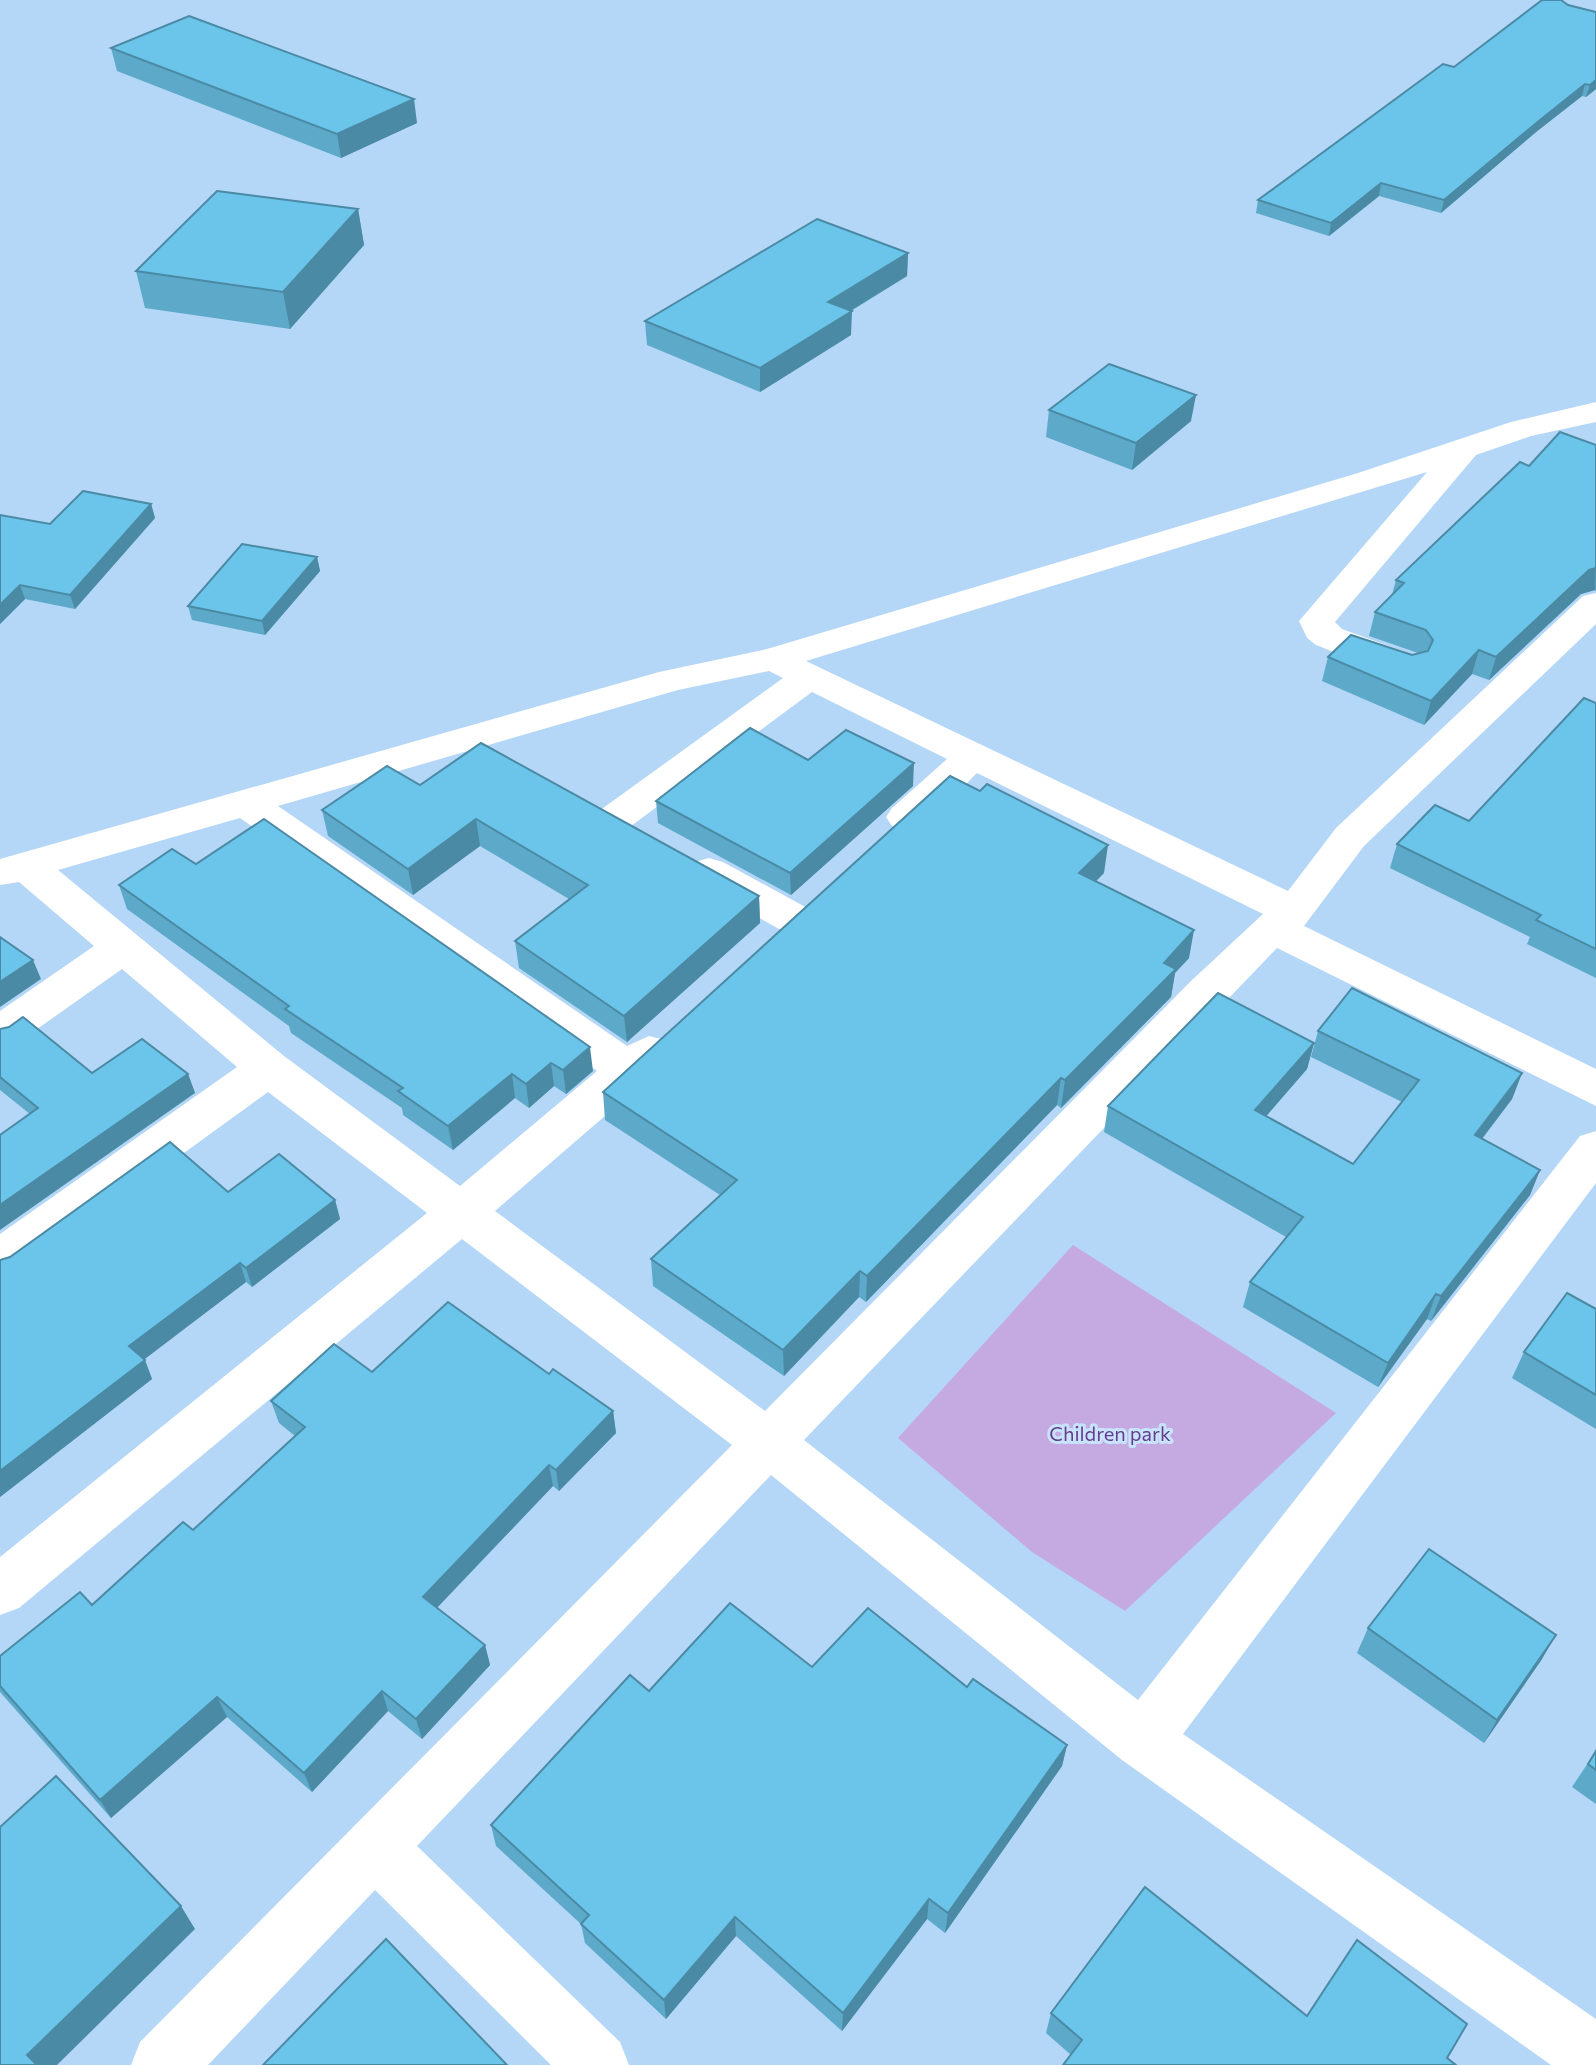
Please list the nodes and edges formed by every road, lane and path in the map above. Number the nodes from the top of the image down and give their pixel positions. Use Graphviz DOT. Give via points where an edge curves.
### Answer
graph roads {
  1 [pos="1596,412"];
  2 [pos="1465,449"];
  3 [pos="1596,604"];
  4 [pos="773,659"];
  5 [pos="1406,665"];
  6 [pos="809,677"];
  7 [pos="466,739"];
  8 [pos="972,757"];
  9 [pos="506,761"];
  10 [pos="246,803"];
  11 [pos="872,848"];
  12 [pos="13,869"];
  13 [pos="1284,920"];
  14 [pos="123,947"];
  15 [pos="759,951"];
  16 [pos="676,1027"];
  17 [pos="0,1033"];
  18 [pos="268,1068"];
  19 [pos="629,1070"];
  20 [pos="1596,1089"];
  21 [pos="1596,1149"];
  22 [pos="462,1212"];
  23 [pos="0,1260"];
  24 [pos="768,1442"];
  25 [pos="0,1590"];
  26 [pos="1143,1740"];
  27 [pos="374,1846"];
  28 [pos="1596,2058"];
  29 [pos="163,2065"];
  30 [pos="597,2065"];
  1 -- 2 [label="street"];
  2 -- 4 [label="street"];
  2 -- 5 [label="street" via="1317,621 1329,637"];
  3 -- 13 [label="street" via="1350,837"];
  4 -- 6 [label="street"];
  4 -- 7 [label="street" via="672,680"];
  6 -- 8 [label="street"];
  6 -- 15 [label="street" via="600,813 669,851 811,904"];
  7 -- 9 [label="street"];
  7 -- 10 [label="street"];
  8 -- 11 [label="street"];
  8 -- 13 [label="street"];
  10 -- 12 [label="street"];
  10 -- 19 [label="street"];
  12 -- 14 [label="street"];
  13 -- 20 [label="street"];
  13 -- 24 [label="street"];
  14 -- 17 [label="street"];
  14 -- 18 [label="street"];
  16 -- 19 [label="street"];
  18 -- 22 [label="street"];
  18 -- 23 [label="street"];
  19 -- 22 [label="street"];
  21 -- 26 [label="street"];
  22 -- 24 [label="street"];
  22 -- 25 [label="street"];
  24 -- 26 [label="street"];
  24 -- 27 [label="street"];
  26 -- 28 [label="street"];
  27 -- 29 [label="street"];
  27 -- 30 [label="street"];
}
